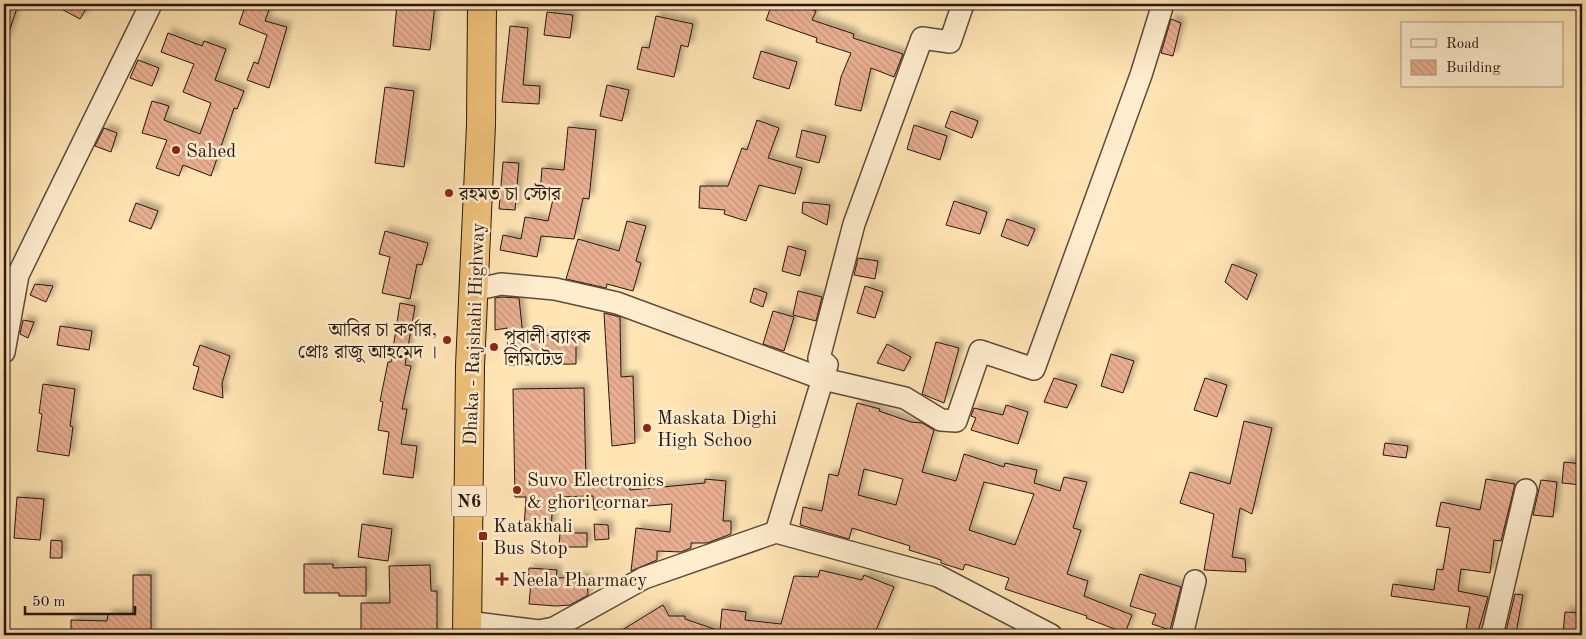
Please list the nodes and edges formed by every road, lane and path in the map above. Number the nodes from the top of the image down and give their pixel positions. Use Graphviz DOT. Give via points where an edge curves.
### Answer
graph roads {
  1 [pos="151,4"];
  2 [pos="482,4"];
  3 [pos="963,4"];
  4 [pos="1162,4"];
  5 [pos="474,290"];
  6 [pos="4,352"];
  7 [pos="823,379"];
  8 [pos="1526,490"];
  9 [pos="776,532"];
  10 [pos="1195,582"];
  11 [pos="467,629"];
  12 [pos="1051,635"];
  13 [pos="1182,635"];
  14 [pos="1492,635"];
  1 -- 6 [label="street" via="18,275"];
  2 -- 5 [label="highway, Dhaka - Rajshahi Highway / N6"];
  3 -- 7 [label="street" via="950,42 922,38 854,224 818,358 827,364"];
  4 -- 7 [label="street" via="1141,75 1034,369 980,351 956,421 941,420 905,398"];
  5 -- 7 [label="street" via="501,284 555,289 617,303"];
  5 -- 11 [label="highway, Dhaka - Rajshahi Highway / N6"];
  7 -- 9 [label="street"];
  8 -- 14 [label="street"];
  9 -- 11 [label="street" via="644,578 554,628 538,631"];
  9 -- 12 [label="street" via="938,576"];
  10 -- 13 [label="street"];
}
